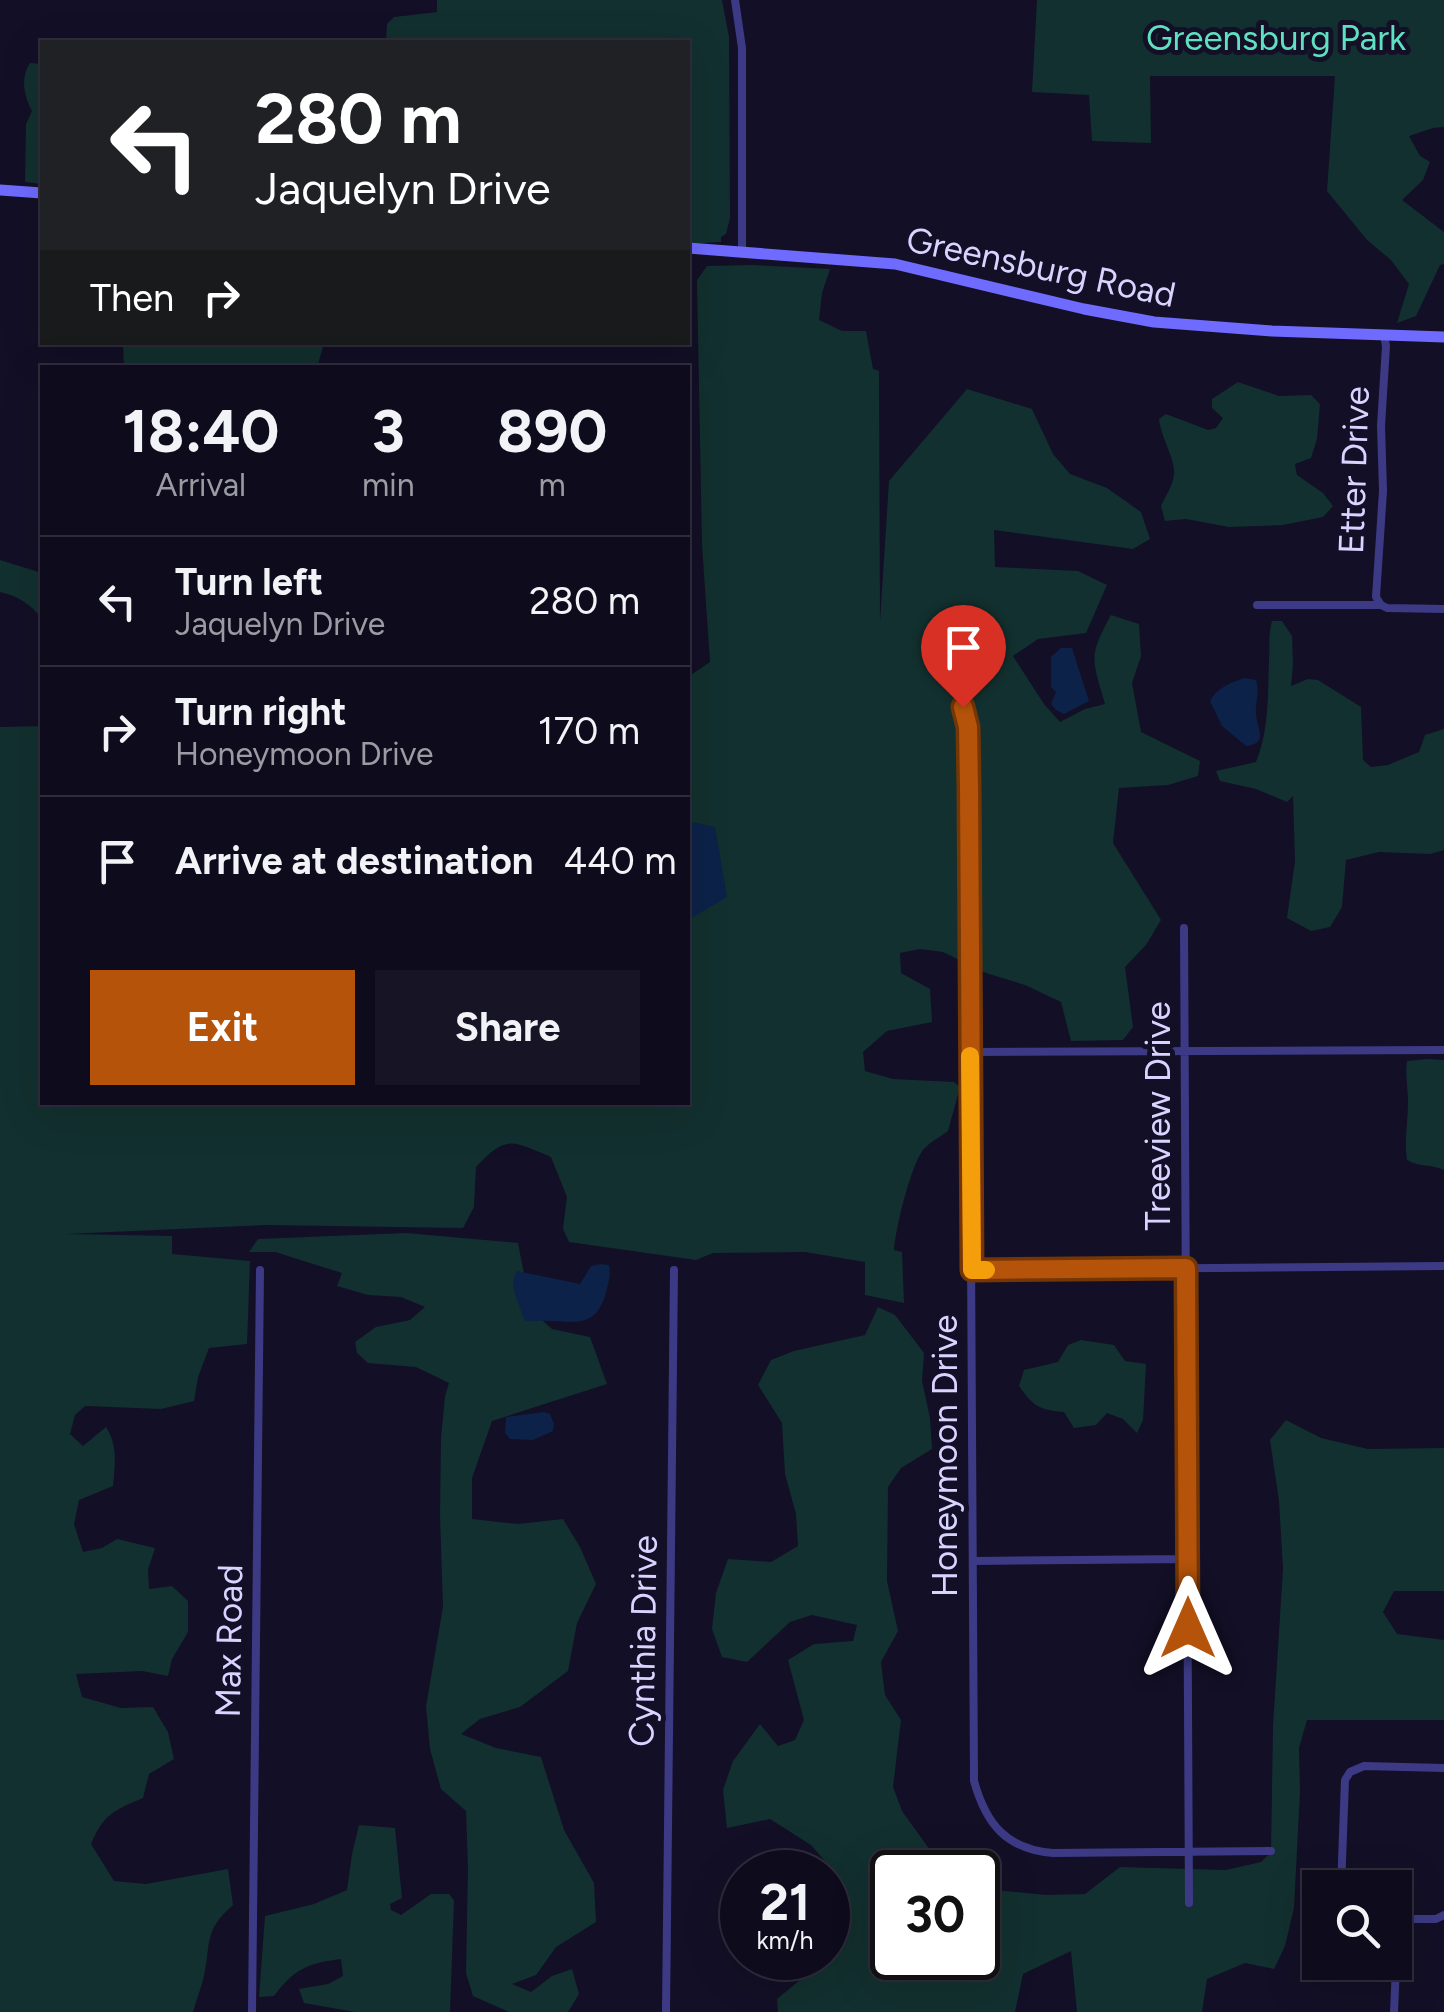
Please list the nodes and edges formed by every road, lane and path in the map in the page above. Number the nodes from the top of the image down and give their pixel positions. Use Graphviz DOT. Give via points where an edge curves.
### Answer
graph roads {
  1 [pos="735,0"];
  2 [pos="0,190"];
  3 [pos="40,194"];
  4 [pos="690,248"];
  5 [pos="742,252"];
  6 [pos="1384,335"];
  7 [pos="1444,337"];
  8 [pos="1256,605"];
  9 [pos="1382,605"];
  10 [pos="1444,608"];
  11 [pos="951,679"];
  12 [pos="1184,928"];
  13 [pos="1444,1050"];
  14 [pos="1185,1051"];
  15 [pos="970,1052"];
  16 [pos="1444,1266"];
  17 [pos="1186,1268"];
  18 [pos="260,1270"];
  19 [pos="674,1270"];
  20 [pos="972,1270"];
  21 [pos="1188,1558"];
  22 [pos="973,1561"];
  23 [pos="1444,1768"];
  24 [pos="1271,1851"];
  25 [pos="1190,1853"];
  26 [pos="1342,1870"];
  27 [pos="1189,1903"];
  28 [pos="1444,1915"];
  29 [pos="1412,1919"];
  30 [pos="1395,1980"];
  31 [pos="252,2012"];
  32 [pos="666,2012"];
  33 [pos="1394,2012"];
  1 -- 5 [label="street" via="742,48"];
  2 -- 3 [label="main road"];
  4 -- 5 [label="main road, Greensburg Road"];
  5 -- 6 [label="main road, Greensburg Road" via="895,264 1154,322"];
  6 -- 7 [label="main road, Greensburg Road"];
  6 -- 9 [label="street, Etter Drive" via="1376,597"];
  8 -- 9 [label="street"];
  9 -- 10 [label="street"];
  11 -- 15 [label="street, Honeymoon Drive" via="968,727"];
  12 -- 14 [label="street, Treeview Drive"];
  13 -- 14 [label="street"];
  14 -- 15 [label="street"];
  14 -- 17 [label="street, Treeview Drive"];
  15 -- 20 [label="street, Honeymoon Drive"];
  16 -- 17 [label="street"];
  17 -- 20 [label="street"];
  17 -- 21 [label="street, Treeview Drive"];
  18 -- 31 [label="street, Max Road"];
  19 -- 32 [label="street, Cynthia Drive"];
  20 -- 22 [label="street, Honeymoon Drive"];
  21 -- 22 [label="street"];
  21 -- 25 [label="street, Treeview Drive"];
  22 -- 25 [label="street, Honeymoon Drive" via="973,1774 990,1820 1010,1840 1037,1851"];
  23 -- 26 [label="street" via="1364,1766 1347,1776"];
  24 -- 25 [label="street, Honeymoon Drive"];
  25 -- 27 [label="street, Treeview Drive"];
  28 -- 29 [label="street"];
  30 -- 33 [label="street"];
}
